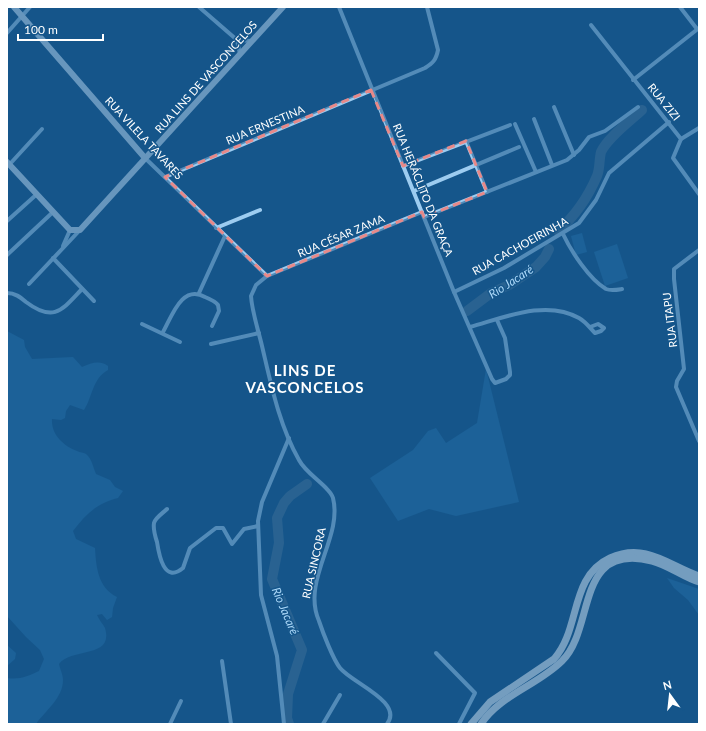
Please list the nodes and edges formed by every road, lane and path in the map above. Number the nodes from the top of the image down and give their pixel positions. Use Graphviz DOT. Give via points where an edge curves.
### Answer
graph roads {
  1 [pos="14,7"];
  2 [pos="30,7"];
  3 [pos="199,7"];
  4 [pos="283,7"];
  5 [pos="339,7"];
  6 [pos="427,7"];
  7 [pos="680,7"];
  8 [pos="22,16"];
  9 [pos="591,24"];
  10 [pos="698,28"];
  11 [pos="7,33"];
  12 [pos="237,40"];
  13 [pos="251,41"];
  14 [pos="240,54"];
  15 [pos="633,80"];
  16 [pos="372,90"];
  17 [pos="554,107"];
  18 [pos="638,107"];
  19 [pos="534,119"];
  20 [pos="669,122"];
  21 [pos="699,128"];
  22 [pos="42,129"];
  23 [pos="681,139"];
  24 [pos="466,141"];
  25 [pos="519,147"];
  26 [pos="574,155"];
  27 [pos="145,158"];
  28 [pos="8,163"];
  29 [pos="552,165"];
  30 [pos="403,166"];
  31 [pos="475,166"];
  32 [pos="536,172"];
  33 [pos="165,177"];
  34 [pos="414,191"];
  35 [pos="486,192"];
  36 [pos="37,194"];
  37 [pos="699,194"];
  38 [pos="260,210"];
  39 [pos="53,212"];
  40 [pos="422,212"];
  41 [pos="424,217"];
  42 [pos="7,221"];
  43 [pos="216,228"];
  44 [pos="70,230"];
  45 [pos="80,230"];
  46 [pos="563,234"];
  47 [pos="225,236"];
  48 [pos="62,248"];
  49 [pos="699,250"];
  50 [pos="7,256"];
  51 [pos="53,258"];
  52 [pos="267,276"];
  53 [pos="29,284"];
  54 [pos="82,289"];
  55 [pos="622,290"];
  56 [pos="454,292"];
  57 [pos="7,293"];
  58 [pos="199,293"];
  59 [pos="94,301"];
  60 [pos="497,320"];
  61 [pos="142,324"];
  62 [pos="212,326"];
  63 [pos="470,327"];
  64 [pos="590,327"];
  65 [pos="163,332"];
  66 [pos="259,334"];
  67 [pos="180,342"];
  68 [pos="211,344"];
  69 [pos="289,438"];
  70 [pos="699,441"];
  71 [pos="167,509"];
  72 [pos="258,526"];
  73 [pos="699,576"];
  74 [pos="699,582"];
  75 [pos="436,653"];
  76 [pos="222,661"];
  77 [pos="340,695"];
  78 [pos="180,700"];
  79 [pos="170,724"];
  80 [pos="232,724"];
  81 [pos="284,724"];
  82 [pos="323,724"];
  83 [pos="387,724"];
  84 [pos="459,724"];
  85 [pos="471,724"];
  86 [pos="481,724"];
  1 -- 8 [label="street, RUA VILELA TAVARES"];
  2 -- 8 [label="street"];
  3 -- 12 [label="street"];
  4 -- 13 [label="street, RUA LINS DE VASCONCELOS"];
  5 -- 16 [label="street, RUA HERÁCLITO DA GRAÇA"];
  6 -- 16 [label="street, RUA ERNESTINA" via="438,50 437,58 425,68"];
  7 -- 10 [label="street"];
  8 -- 11 [label="street"];
  8 -- 27 [label="street, RUA VILELA TAVARES"];
  9 -- 15 [label="street, RUA ZIZI"];
  10 -- 15 [label="street"];
  12 -- 13 [label="street"];
  12 -- 14 [label="street"];
  13 -- 14 [label="street, RUA LINS DE VASCONCELOS"];
  14 -- 27 [label="street, RUA LINS DE VASCONCELOS"];
  15 -- 20 [label="street, RUA ZIZI"];
  16 -- 30 [label="street, RUA HERÁCLITO DA GRAÇA"];
  16 -- 33 [label="street, RUA ERNESTINA"];
  17 -- 26 [label="street"];
  18 -- 26 [label="street" via="605,131 589,137"];
  19 -- 29 [label="street"];
  20 -- 23 [label="street, RUA ZIZI"];
  20 -- 46 [label="street, RUA CACHOEIRINHA" via="609,173 588,213"];
  21 -- 23 [label="street"];
  22 -- 28 [label="street"];
  23 -- 37 [label="street" via="673,158"];
  24 -- 30 [label="street"];
  24 -- 31 [label="street"];
  24 -- 32 [label="street" via="513,125"];
  25 -- 31 [label="street"];
  26 -- 29 [label="street"];
  27 -- 33 [label="street, RUA VILELA TAVARES"];
  27 -- 45 [label="street, RUA LINS DE VASCONCELOS"];
  28 -- 36 [label="street"];
  29 -- 32 [label="street"];
  30 -- 34 [label="street, RUA HERÁCLITO DA GRAÇA"];
  31 -- 34 [label="street"];
  31 -- 35 [label="street"];
  32 -- 35 [label="street"];
  33 -- 43 [label="street, RUA VILELA TAVARES"];
  34 -- 40 [label="street, RUA HERÁCLITO DA GRAÇA"];
  35 -- 41 [label="street"];
  36 -- 39 [label="street"];
  36 -- 42 [label="street"];
  38 -- 43 [label="street"];
  39 -- 44 [label="street"];
  39 -- 50 [label="street"];
  40 -- 41 [label="street, RUA HERÁCLITO DA GRAÇA"];
  40 -- 52 [label="street, RUA CÉSAR ZAMA"];
  41 -- 56 [label="street, RUA HERÁCLITO DA GRAÇA"];
  43 -- 47 [label="street, RUA VILELA TAVARES"];
  44 -- 45 [label="street"];
  44 -- 48 [label="street, RUA LINS DE VASCONCELOS"];
  45 -- 48 [label="street, RUA LINS DE VASCONCELOS"];
  46 -- 55 [label="street" via="573,255 601,285 611,290"];
  46 -- 56 [label="street, RUA CACHOEIRINHA" via="504,268"];
  47 -- 52 [label="street, RUA VILELA TAVARES"];
  47 -- 58 [label="street"];
  48 -- 51 [label="street, RUA LINS DE VASCONCELOS"];
  49 -- 70 [label="street, RUA ITAPU" via="674,269 684,369 676,388"];
  51 -- 53 [label="street, RUA LINS DE VASCONCELOS"];
  51 -- 54 [label="street"];
  52 -- 66 [label="street, RUA SINCORA" via="256,285 251,296"];
  54 -- 57 [label="street" via="63,309 53,314 40,311 16,294"];
  54 -- 59 [label="street"];
  56 -- 63 [label="street, RUA HERÁCLITO DA GRAÇA"];
  58 -- 62 [label="street" via="218,305 219,311"];
  58 -- 65 [label="street" via="184,297"];
  60 -- 63 [label="street"];
  60 -- 63 [label="street, RUA HERÁCLITO DA GRAÇA" via="508,347 510,375 497,383 492,379"];
  60 -- 64 [label="street" via="528,311 555,311 573,315"];
  61 -- 65 [label="street"];
  65 -- 67 [label="street"];
  66 -- 68 [label="street"];
  66 -- 69 [label="street, RUA SINCORA" via="277,407"];
  69 -- 72 [label="street" via="261,506"];
  69 -- 83 [label="street, RUA SINCORA" via="304,468 333,498 332,524 313,599 315,612 340,668 387,704 391,716"];
  71 -- 72 [label="street" via="155,520 154,529 161,562 166,570 171,572 183,568 190,548 216,528 223,528 232,544 244,529"];
  72 -- 81 [label="street" via="261,595 277,656"];
  73 -- 85 [label="main road" via="644,554 623,553 606,560 585,581 560,652 554,659 490,702"];
  74 -- 86 [label="main road" via="646,560 626,559 605,568 589,592 575,640 567,656 552,670 495,708"];
  75 -- 84 [label="street" via="475,693"];
  76 -- 80 [label="street"];
  77 -- 82 [label="street"];
  78 -- 79 [label="street"];
}
